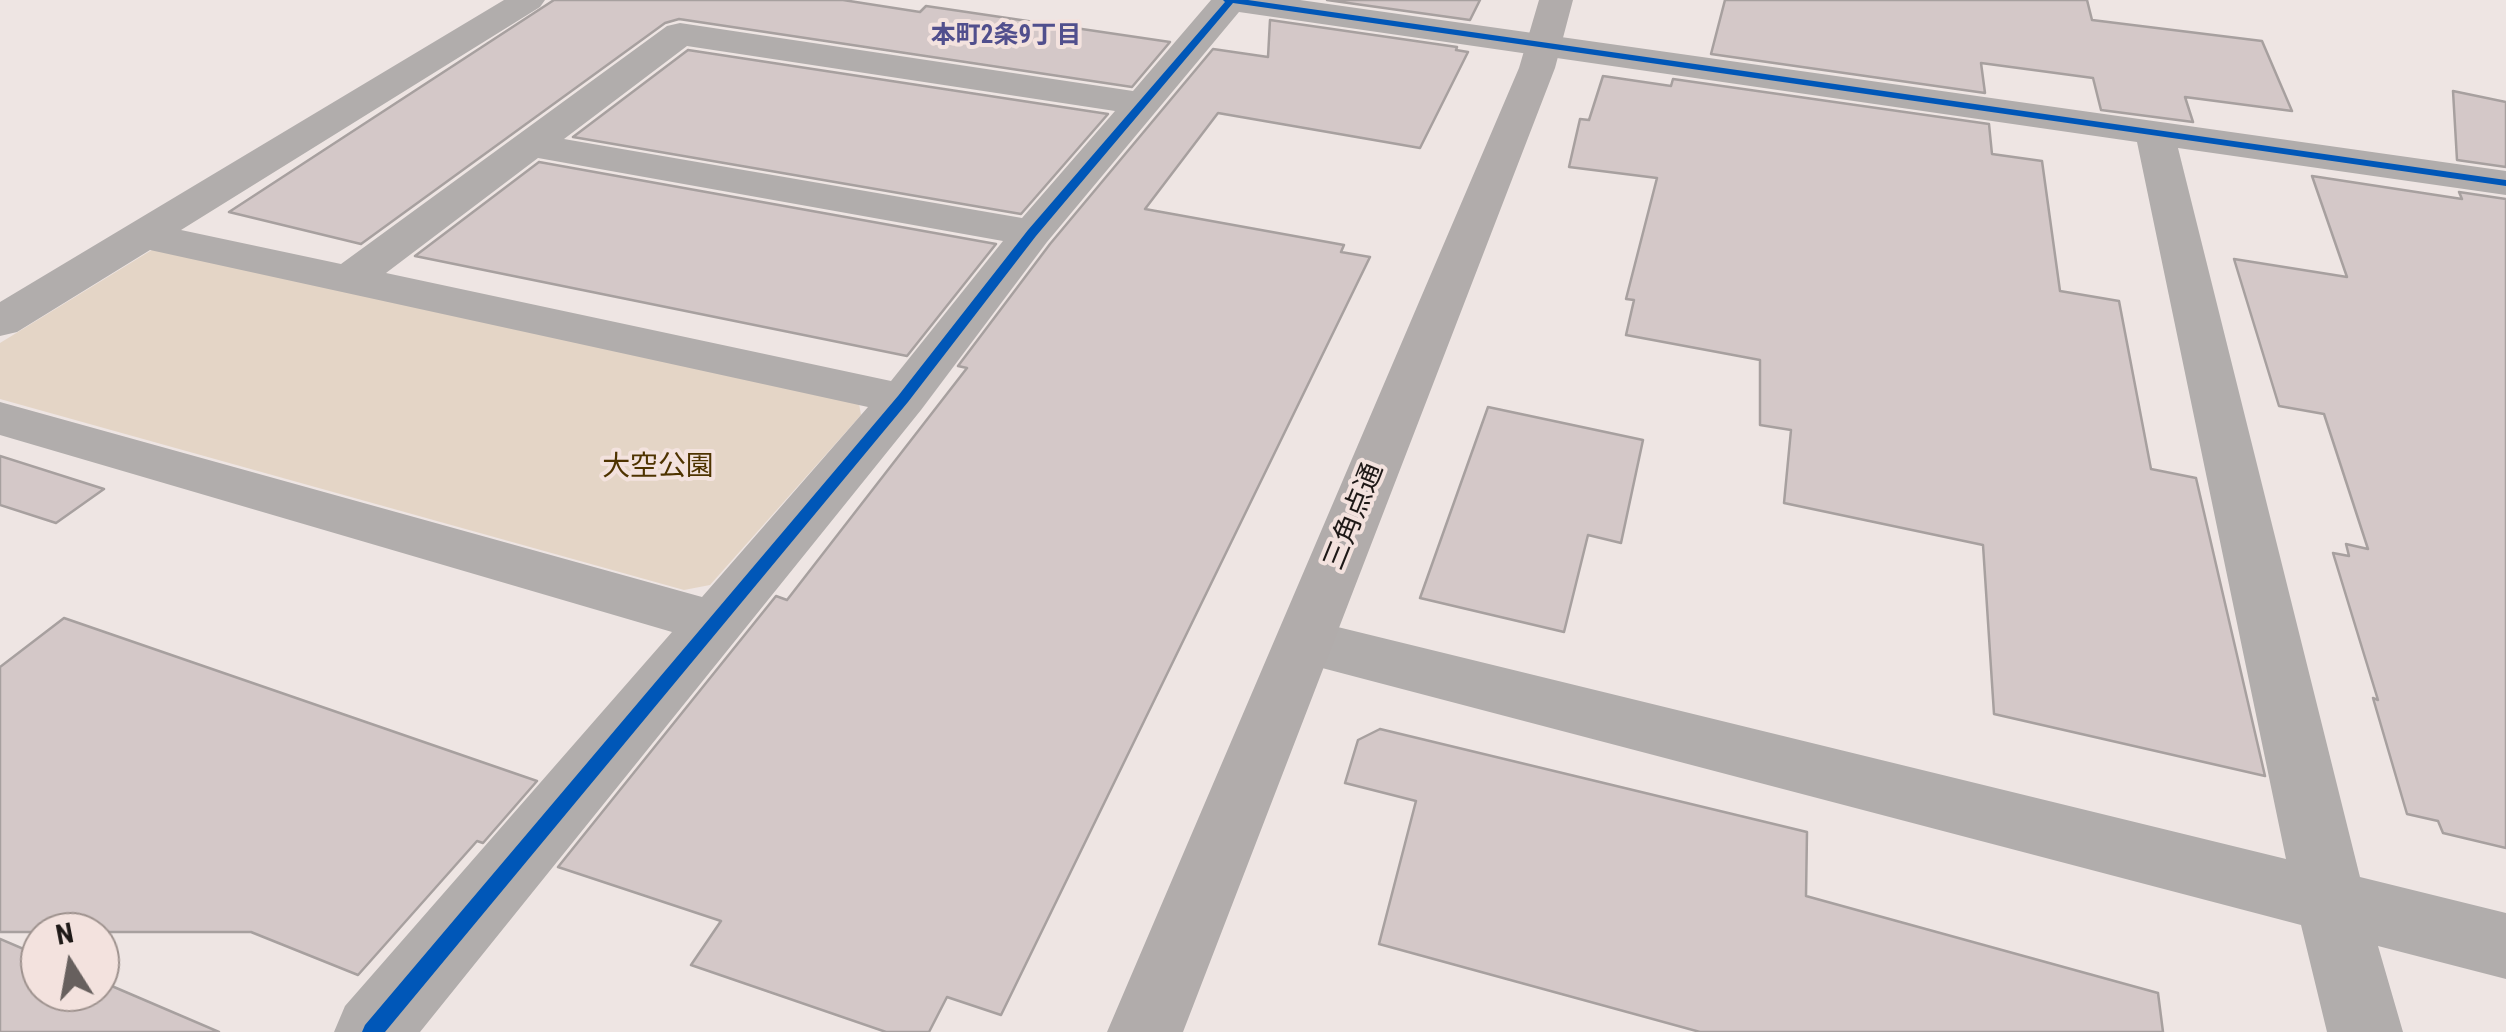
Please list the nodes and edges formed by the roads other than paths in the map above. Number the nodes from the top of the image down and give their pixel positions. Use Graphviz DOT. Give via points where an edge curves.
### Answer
graph roads {
  1 [pos="528,0"];
  2 [pos="1230,0"];
  3 [pos="1551,22"];
  4 [pos="1142,104"];
  5 [pos="2156,134"];
  6 [pos="531,144"];
  7 [pos="2506,183"];
  8 [pos="1032,232"];
  9 [pos="143,235"];
  10 [pos="351,278"];
  11 [pos="0,322"];
  12 [pos="903,399"];
  13 [pos="0,418"];
  14 [pos="715,623"];
  15 [pos="1305,642"];
  16 [pos="2331,904"];
  17 [pos="2506,946"];
  18 [pos="372,1032"];
  19 [pos="1145,1032"];
  20 [pos="2365,1032"];
  1 -- 9 [label="street"];
  2 -- 3 [label="street"];
  2 -- 4 [label="street"];
  3 -- 5 [label="street"];
  3 -- 15 [label="street, 三角点通"];
  4 -- 6 [label="street" via="680,34"];
  4 -- 8 [label="street"];
  5 -- 7 [label="street"];
  5 -- 16 [label="street"];
  6 -- 8 [label="street"];
  6 -- 10 [label="street"];
  8 -- 12 [label="street"];
  9 -- 10 [label="street"];
  9 -- 11 [label="street"];
  10 -- 12 [label="street"];
  12 -- 14 [label="street"];
  13 -- 14 [label="street"];
  14 -- 18 [label="street"];
  15 -- 16 [label="street"];
  15 -- 19 [label="street, 三角点通"];
  16 -- 17 [label="street"];
  16 -- 20 [label="street"];
}
